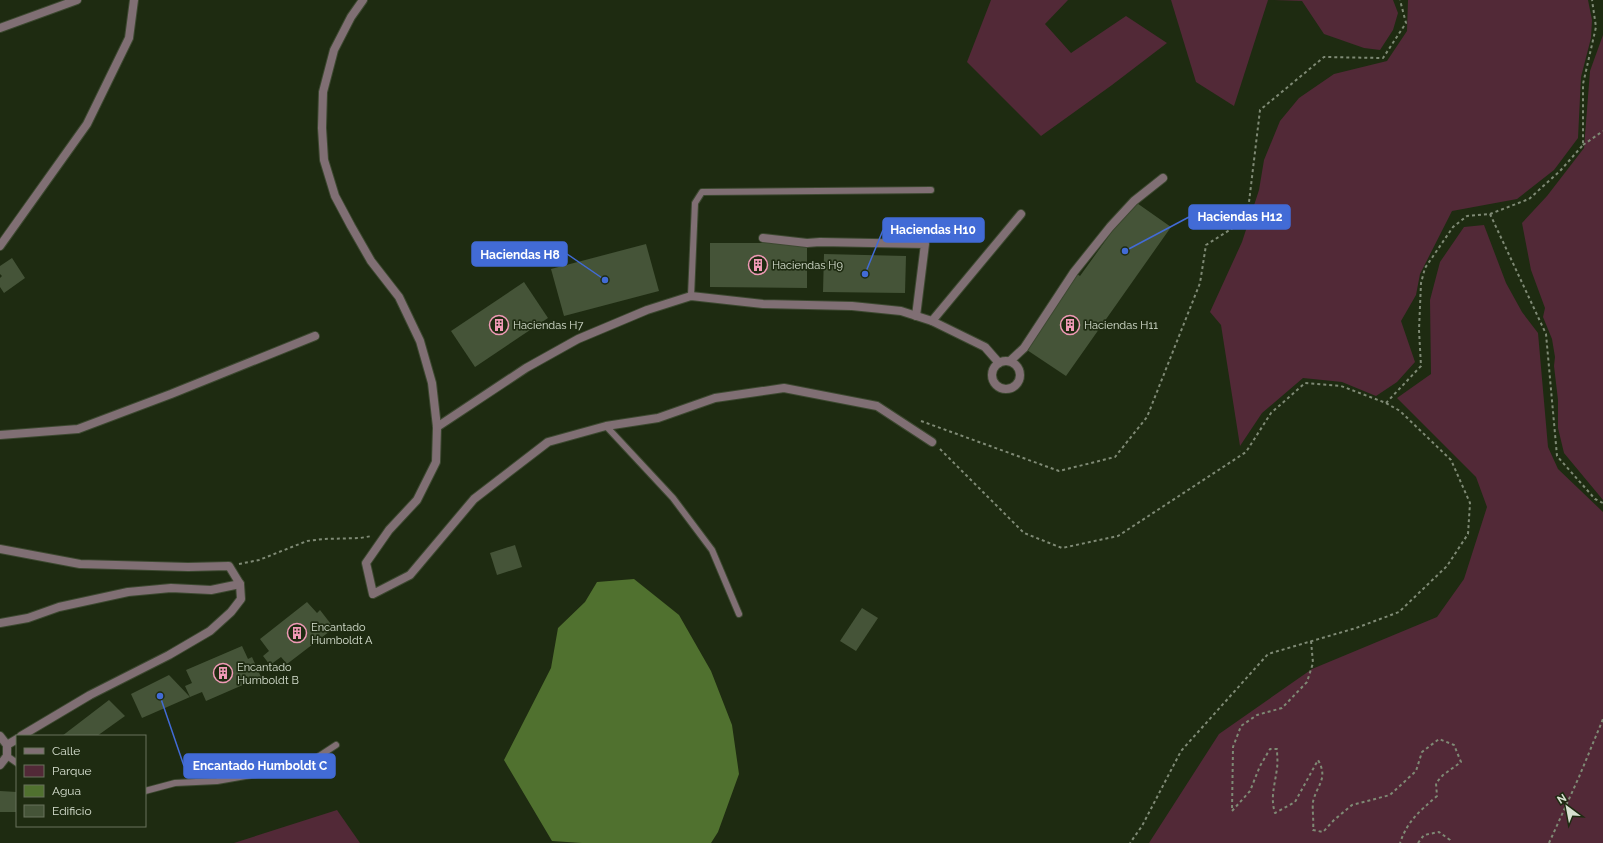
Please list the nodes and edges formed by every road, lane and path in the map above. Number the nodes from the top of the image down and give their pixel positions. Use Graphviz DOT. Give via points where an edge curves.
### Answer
graph roads {
  1 [pos="77,0"];
  2 [pos="134,0"];
  3 [pos="363,0"];
  4 [pos="1400,0"];
  5 [pos="1592,0"];
  6 [pos="0,28"];
  7 [pos="1603,132"];
  8 [pos="1583,145"];
  9 [pos="1163,178"];
  10 [pos="931,190"];
  11 [pos="1021,214"];
  12 [pos="1490,214"];
  13 [pos="762,238"];
  14 [pos="0,246"];
  15 [pos="691,296"];
  16 [pos="916,316"];
  17 [pos="932,321"];
  18 [pos="315,336"];
  19 [pos="1010,361"];
  20 [pos="999,363"];
  21 [pos="1386,403"];
  22 [pos="920,421"];
  23 [pos="606,426"];
  24 [pos="437,427"];
  25 [pos="0,435"];
  26 [pos="932,442"];
  27 [pos="1603,503"];
  28 [pos="388,530"];
  29 [pos="0,548"];
  30 [pos="229,566"];
  31 [pos="240,584"];
  32 [pos="739,614"];
  33 [pos="0,623"];
  34 [pos="1311,641"];
  35 [pos="1603,719"];
  36 [pos="23,735"];
  37 [pos="0,736"];
  38 [pos="16,740"];
  39 [pos="7,745"];
  40 [pos="336,745"];
  41 [pos="7,756"];
  42 [pos="16,762"];
  43 [pos="0,765"];
  44 [pos="146,791"];
  45 [pos="1130,843"];
  46 [pos="1400,843"];
  47 [pos="1418,843"];
  48 [pos="1451,843"];
  49 [pos="1549,843"];
  1 -- 6 [label="street"];
  2 -- 14 [label="street" via="129,38 87,124"];
  3 -- 24 [label="street" via="334,50 323,92 324,160 335,196 371,261 399,297 420,341 432,383"];
  4 -- 22 [label="path" via="1406,23 1383,58 1324,57 1260,110 1247,219 1206,245 1200,283 1147,417 1115,457 1058,471"];
  5 -- 8 [label="path" via="1596,27 1583,84"];
  7 -- 8 [label="path"];
  8 -- 12 [label="path" via="1560,171 1529,199"];
  9 -- 19 [label="street" via="1134,201 1110,227 1074,272 1024,348"];
  10 -- 15 [label="lane" via="702,192 694,203"];
  11 -- 17 [label="street"];
  12 -- 21 [label="path" via="1467,216 1453,228 1425,268 1421,283 1419,330 1421,366"];
  12 -- 27 [label="path" via="1546,334 1556,456 1595,499"];
  13 -- 16 [label="street" via="807,243 925,244"];
  15 -- 16 [label="street" via="763,304 852,306"];
  15 -- 24 [label="street" via="647,310 578,339 526,368"];
  16 -- 17 [label="street"];
  17 -- 20 [label="street" via="985,347"];
  18 -- 25 [label="street" via="78,429"];
  19 -- 20 [label="street"];
  19 -- 20 [label="street" via="1018,366 1021,376 1017,385 1008,390 999,388 993,380 993,371"];
  21 -- 26 [label="path" via="1341,386 1305,383 1271,413 1246,452 1118,536 1062,548 1024,533"];
  21 -- 34 [label="path" via="1400,411 1451,460 1470,503 1468,534 1447,566 1399,612"];
  23 -- 26 [label="street" via="658,418 715,398 784,388 877,406"];
  23 -- 28 [label="street" via="548,442 474,499 410,575 373,594 366,563"];
  23 -- 32 [label="lane" via="673,498 712,550"];
  24 -- 28 [label="street" via="436,462 417,500"];
  28 -- 30 [label="path" via="371,537 307,541 259,560"];
  29 -- 30 [label="street" via="80,564"];
  30 -- 31 [label="street"];
  31 -- 33 [label="street" via="211,590 171,588 128,592"];
  31 -- 36 [label="street" via="241,599 232,612 210,631 90,695"];
  34 -- 45 [label="path" via="1268,654 1186,745"];
  34 -- 46 [label="path" via="1313,663 1307,682 1282,708 1257,715 1241,726 1233,747 1232,812 1250,791 1270,749 1278,749 1272,803 1275,813 1295,802 1318,760 1321,765 1322,782 1313,802 1313,830 1323,832 1352,805 1390,795 1416,771 1422,752 1439,739 1454,745 1460,762 1436,784 1437,796 1416,814 1405,829"];
  35 -- 49 [label="path"];
  37 -- 39 [label="street"];
  38 -- 39 [label="street"];
  39 -- 41 [label="street"];
  40 -- 44 [label="lane" via="304,766 217,781 175,783"];
  41 -- 42 [label="lane"];
  41 -- 43 [label="street"];
  47 -- 48 [label="path" via="1424,835 1439,832"];
}
